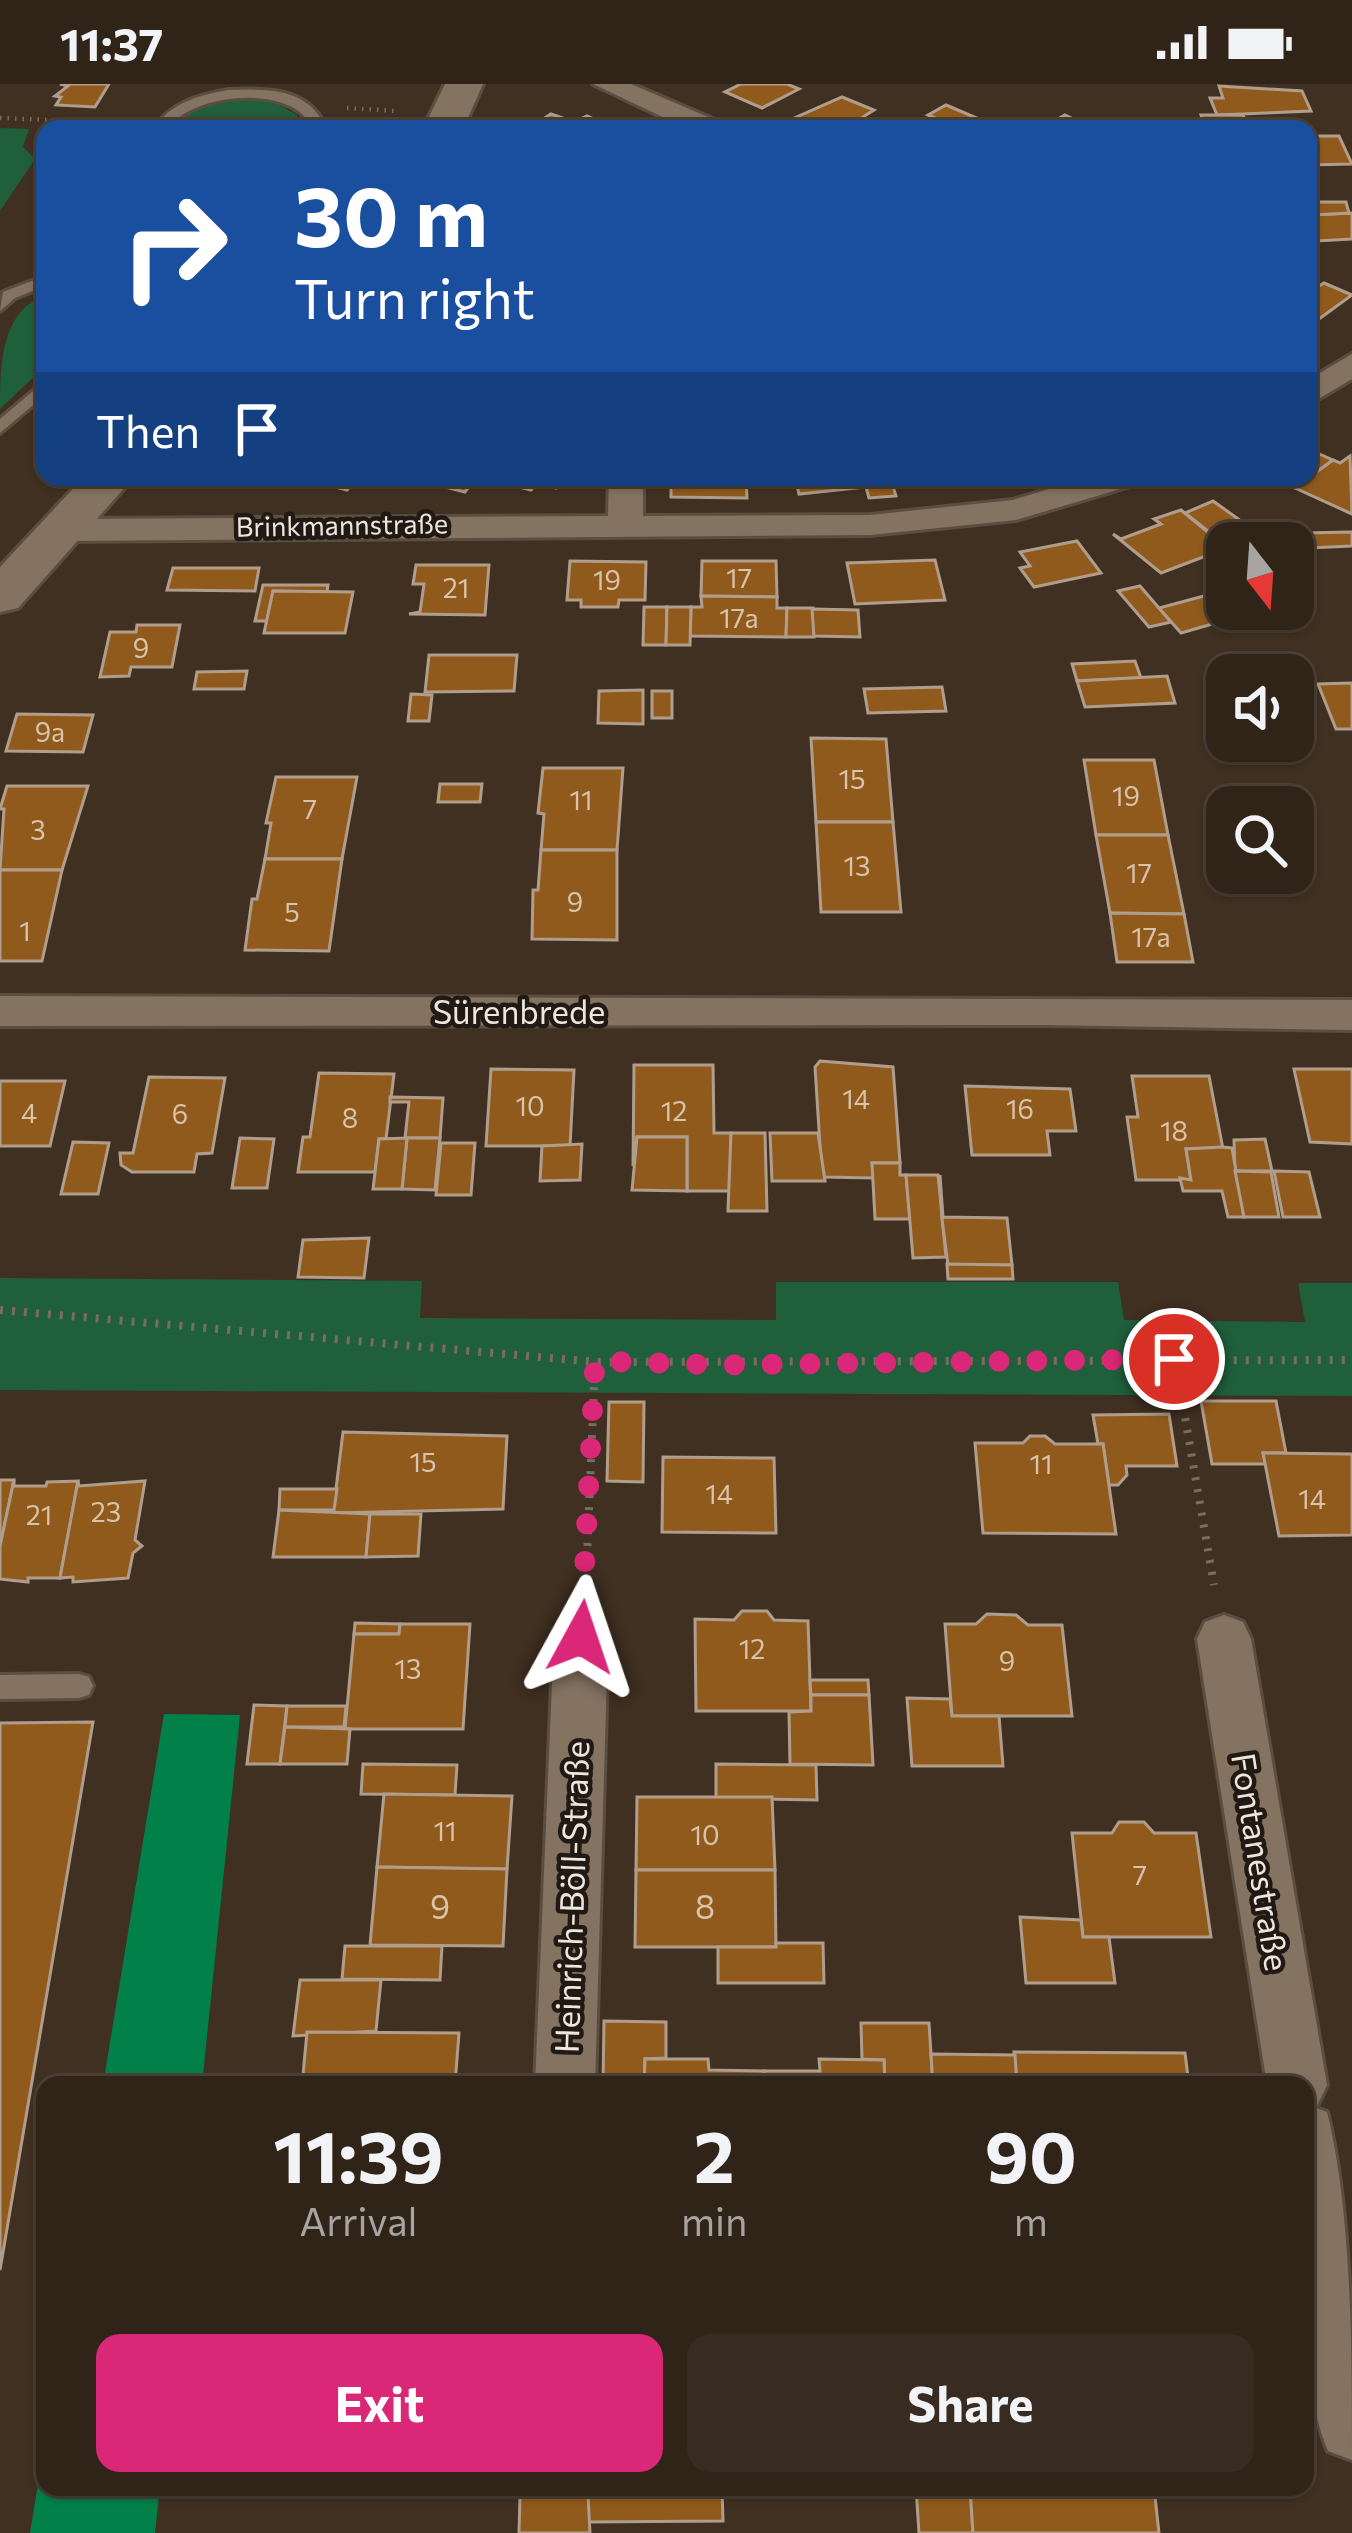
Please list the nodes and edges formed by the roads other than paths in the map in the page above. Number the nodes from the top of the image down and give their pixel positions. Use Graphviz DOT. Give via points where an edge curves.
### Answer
graph roads {
  1 [pos="464,84"];
  2 [pos="607,84"];
  3 [pos="165,120"];
  4 [pos="315,120"];
  5 [pos="447,120"];
  6 [pos="691,120"];
  7 [pos="36,284"];
  8 [pos="0,306"];
  9 [pos="1352,364"];
  10 [pos="1317,388"];
  11 [pos="36,394"];
  12 [pos="1317,397"];
  13 [pos="1352,412"];
  14 [pos="0,428"];
  15 [pos="101,486"];
  16 [pos="626,486"];
  17 [pos="1097,486"];
  18 [pos="625,523"];
  19 [pos="59,530"];
  20 [pos="0,597"];
  21 [pos="0,1011"];
  22 [pos="1352,1015"];
  23 [pos="581,1637"];
  24 [pos="1224,1640"];
  25 [pos="79,1686"];
  26 [pos="0,1687"];
  27 [pos="566,2076"];
  28 [pos="1296,2076"];
  29 [pos="1314,2186"];
  30 [pos="1328,2266"];
  31 [pos="1352,2426"];
  1 -- 5 [label="street"];
  2 -- 6 [label="street"];
  3 -- 4 [label="lane" via="196,98 256,92 308,106"];
  7 -- 8 [label="lane"];
  9 -- 10 [label="street"];
  11 -- 14 [label="lane"];
  12 -- 13 [label="street"];
  15 -- 19 [label="street"];
  16 -- 18 [label="street"];
  17 -- 18 [label="street, Brinkmannstraße" via="947,520"];
  18 -- 19 [label="street, Brinkmannstraße"];
  19 -- 20 [label="street"];
  21 -- 22 [label="street, Sürenbrede"];
  23 -- 27 [label="street, Heinrich-Böll-Straße"];
  24 -- 28 [label="street, Fontanestraße"];
  25 -- 26 [label="lane"];
  29 -- 30 [label="street"];
  30 -- 31 [label="street"];
}
